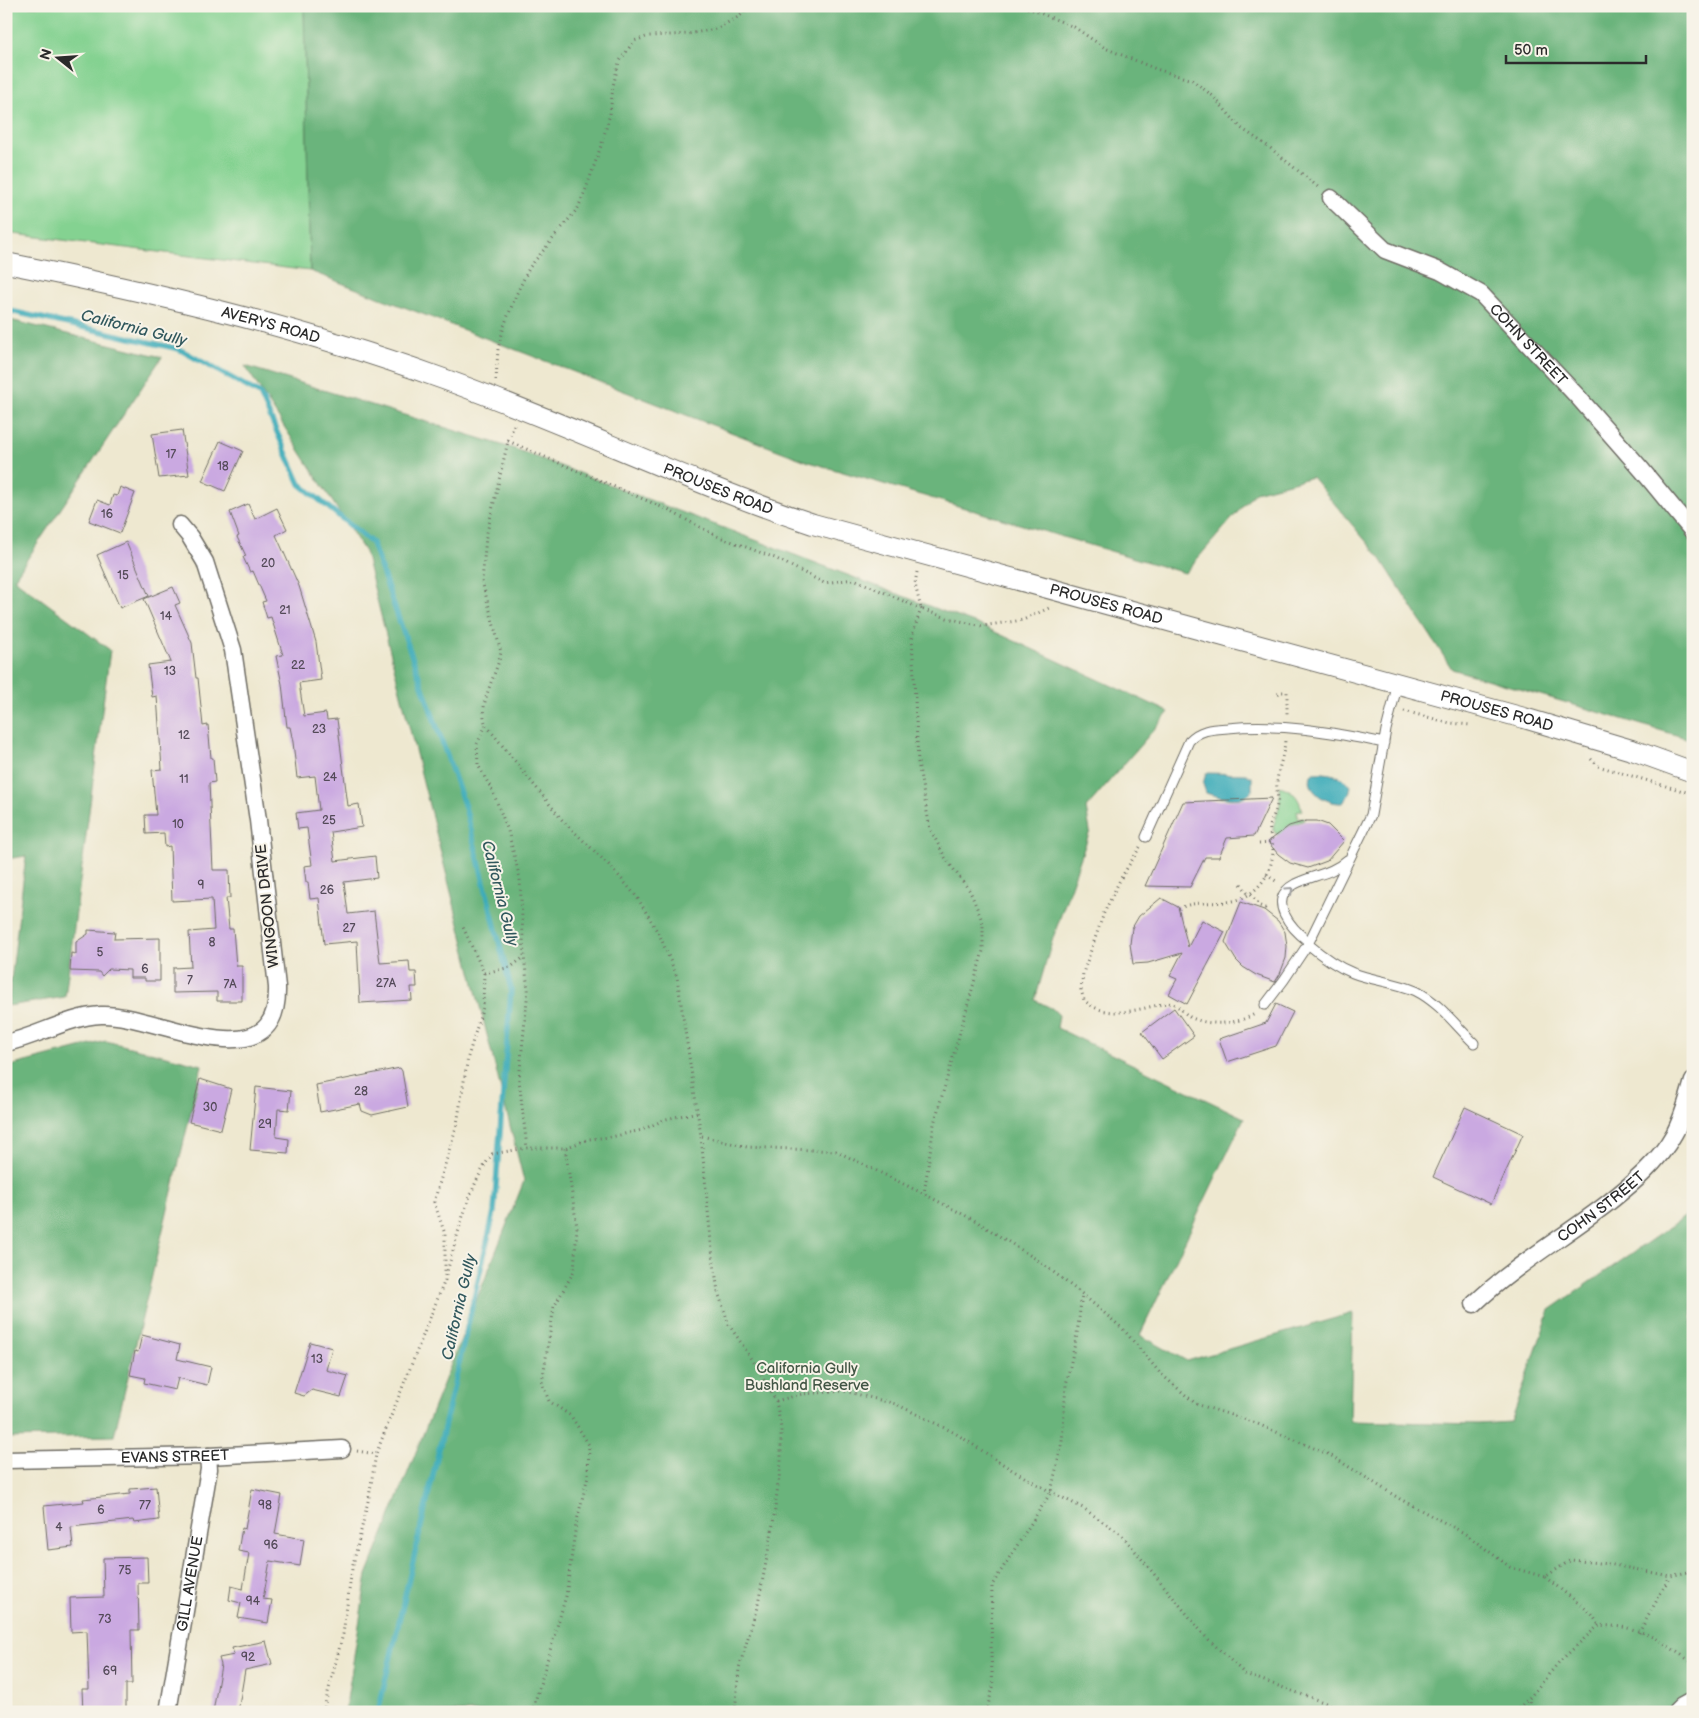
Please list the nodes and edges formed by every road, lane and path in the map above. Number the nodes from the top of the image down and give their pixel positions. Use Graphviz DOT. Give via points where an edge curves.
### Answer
graph roads {
  1 [pos="750,6"];
  2 [pos="1023,6"];
  3 [pos="1331,198"];
  4 [pos="6,263"];
  5 [pos="496,398"];
  6 [pos="524,410"];
  7 [pos="508,442"];
  8 [pos="180,525"];
  9 [pos="1693,532"];
  10 [pos="920,554"];
  11 [pos="1055,591"];
  12 [pos="921,609"];
  13 [pos="1398,683"];
  14 [pos="1278,694"];
  15 [pos="1391,708"];
  16 [pos="486,725"];
  17 [pos="1476,725"];
  18 [pos="1286,727"];
  19 [pos="1384,743"];
  20 [pos="1586,753"];
  21 [pos="1693,772"];
  22 [pos="1693,794"];
  23 [pos="1146,837"];
  24 [pos="1272,843"];
  25 [pos="1258,844"];
  26 [pos="1352,854"];
  27 [pos="1266,875"];
  28 [pos="1281,877"];
  29 [pos="1276,881"];
  30 [pos="1241,884"];
  31 [pos="1273,886"];
  32 [pos="1250,894"];
  33 [pos="1268,900"];
  34 [pos="1180,909"];
  35 [pos="462,925"];
  36 [pos="1308,943"];
  37 [pos="524,956"];
  38 [pos="484,974"];
  39 [pos="1265,1005"];
  40 [pos="6,1043"];
  41 [pos="1474,1043"];
  42 [pos="1693,1080"];
  43 [pos="698,1112"];
  44 [pos="702,1136"];
  45 [pos="527,1148"];
  46 [pos="565,1148"];
  47 [pos="924,1194"];
  48 [pos="445,1280"];
  49 [pos="1082,1294"];
  50 [pos="1474,1304"];
  51 [pos="776,1401"];
  52 [pos="342,1449"];
  53 [pos="208,1456"];
  54 [pos="6,1460"];
  55 [pos="1051,1492"];
  56 [pos="1693,1571"];
  57 [pos="1670,1576"];
  58 [pos="1545,1577"];
  59 [pos="1599,1625"];
  60 [pos="1639,1632"];
  61 [pos="1693,1663"];
  62 [pos="1530,1697"];
  63 [pos="1693,1700"];
  64 [pos="168,1712"];
  65 [pos="323,1712"];
  66 [pos="532,1712"];
  67 [pos="735,1712"];
  68 [pos="986,1712"];
  69 [pos="1351,1712"];
  70 [pos="1515,1712"];
  71 [pos="1528,1712"];
  72 [pos="1676,1712"];
  1 -- 5 [label="path" via="740,16 716,29 649,36 634,41 619,62 602,143 578,208 529,268 504,326 498,349"];
  2 -- 3 [label="path" via="1074,27 1105,48 1192,80 1213,96 1241,128"];
  3 -- 9 [label="street, COHN STREET" via="1385,250 1440,271 1480,294 1578,397"];
  4 -- 5 [label="street, AVERYS ROAD" via="134,290 284,328"];
  5 -- 6 [label="street, AVERYS ROAD"];
  6 -- 7 [label="path"];
  6 -- 10 [label="street, PROUSES ROAD" via="748,502 812,524"];
  7 -- 12 [label="path" via="664,508 717,536 775,558 824,583 854,579"];
  7 -- 16 [label="path" via="486,538 482,581 501,652 485,701 483,717"];
  8 -- 40 [label="street, WINGOON DRIVE" via="205,562 235,659 258,820 276,1009 262,1032 237,1040 101,1015 69,1020"];
  10 -- 11 [label="street, PROUSES ROAD"];
  10 -- 12 [label="path" via="915,584"];
  11 -- 12 [label="path" via="1050,607 1023,620 982,626"];
  11 -- 13 [label="street, PROUSES ROAD"];
  12 -- 47 [label="path" via="912,636 918,762 928,819 946,859 970,891 983,923 983,952 934,1124"];
  13 -- 15 [label="lane"];
  13 -- 21 [label="street, PROUSES ROAD" via="1610,743"];
  14 -- 18 [label="path" via="1288,692"];
  15 -- 17 [label="path" via="1450,723"];
  15 -- 19 [label="lane"];
  16 -- 37 [label="path" via="477,744 478,765 508,831 520,879"];
  16 -- 43 [label="path" via="563,821 612,867 637,897 660,936 677,977"];
  18 -- 19 [label="lane"];
  18 -- 23 [label="lane" via="1234,727 1207,730 1194,736"];
  18 -- 24 [label="path" via="1276,784 1278,805 1270,828"];
  19 -- 26 [label="lane" via="1371,815"];
  20 -- 22 [label="path" via="1598,766"];
  23 -- 39 [label="path" via="1118,883 1104,914 1083,973 1081,990 1084,1000 1101,1010 1121,1012 1175,1004 1193,1018 1216,1023 1247,1018"];
  24 -- 25 [label="path"];
  24 -- 27 [label="path"];
  26 -- 36 [label="lane"];
  36 -- 26 [label="lane, one-way" via="1284,914 1282,897 1292,886 1336,868"];
  27 -- 29 [label="path"];
  27 -- 32 [label="path"];
  28 -- 29 [label="path"];
  29 -- 31 [label="path"];
  30 -- 32 [label="path"];
  32 -- 33 [label="path" via="1262,907 1267,906"];
  32 -- 34 [label="path" via="1228,903 1194,904"];
  35 -- 38 [label="path"];
  36 -- 39 [label="lane"];
  36 -- 41 [label="lane" via="1327,961 1354,973 1417,992 1444,1010"];
  37 -- 38 [label="path" via="512,967"];
  37 -- 45 [label="path" via="528,990 519,1080"];
  38 -- 48 [label="path" via="484,1007 468,1057 458,1124 434,1202 445,1234"];
  42 -- 50 [label="street, COHN STREET" via="1674,1133 1647,1170"];
  43 -- 44 [label="path"];
  43 -- 46 [label="path" via="666,1119 634,1132 588,1139"];
  44 -- 47 [label="path" via="747,1147 836,1151"];
  44 -- 51 [label="path" via="718,1292 729,1325"];
  45 -- 46 [label="path"];
  45 -- 48 [label="path" via="492,1154 484,1165 460,1226"];
  46 -- 66 [label="path" via="577,1227 574,1270 554,1307 542,1383 549,1401 571,1416 589,1445 588,1476 576,1524 566,1596"];
  47 -- 49 [label="path" via="974,1220 1031,1256"];
  48 -- 65 [label="path" via="376,1454 352,1569 344,1634"];
  49 -- 55 [label="path" via="1066,1385 1062,1442"];
  49 -- 58 [label="path" via="1123,1329 1160,1373 1196,1404 1253,1422 1330,1455 1400,1499 1464,1533 1510,1567"];
  51 -- 55 [label="path" via="802,1394 844,1391 896,1404 954,1433"];
  51 -- 67 [label="path" via="781,1428 778,1490 758,1604 739,1668"];
  52 -- 53 [label="street, EVANS STREET"];
  53 -- 54 [label="street, EVANS STREET"];
  53 -- 64 [label="street, GILL AVENUE"];
  55 -- 68 [label="path" via="992,1584 993,1687"];
  55 -- 69 [label="path" via="1083,1508 1122,1535 1204,1636 1244,1674"];
  56 -- 57 [label="path"];
  57 -- 58 [label="path" via="1571,1560"];
  57 -- 60 [label="path"];
  58 -- 59 [label="path" via="1591,1613"];
  59 -- 60 [label="path"];
  59 -- 62 [label="path" via="1559,1662"];
  60 -- 61 [label="path"];
  62 -- 70 [label="path"];
  62 -- 71 [label="path"];
  63 -- 72 [label="street"];
}
